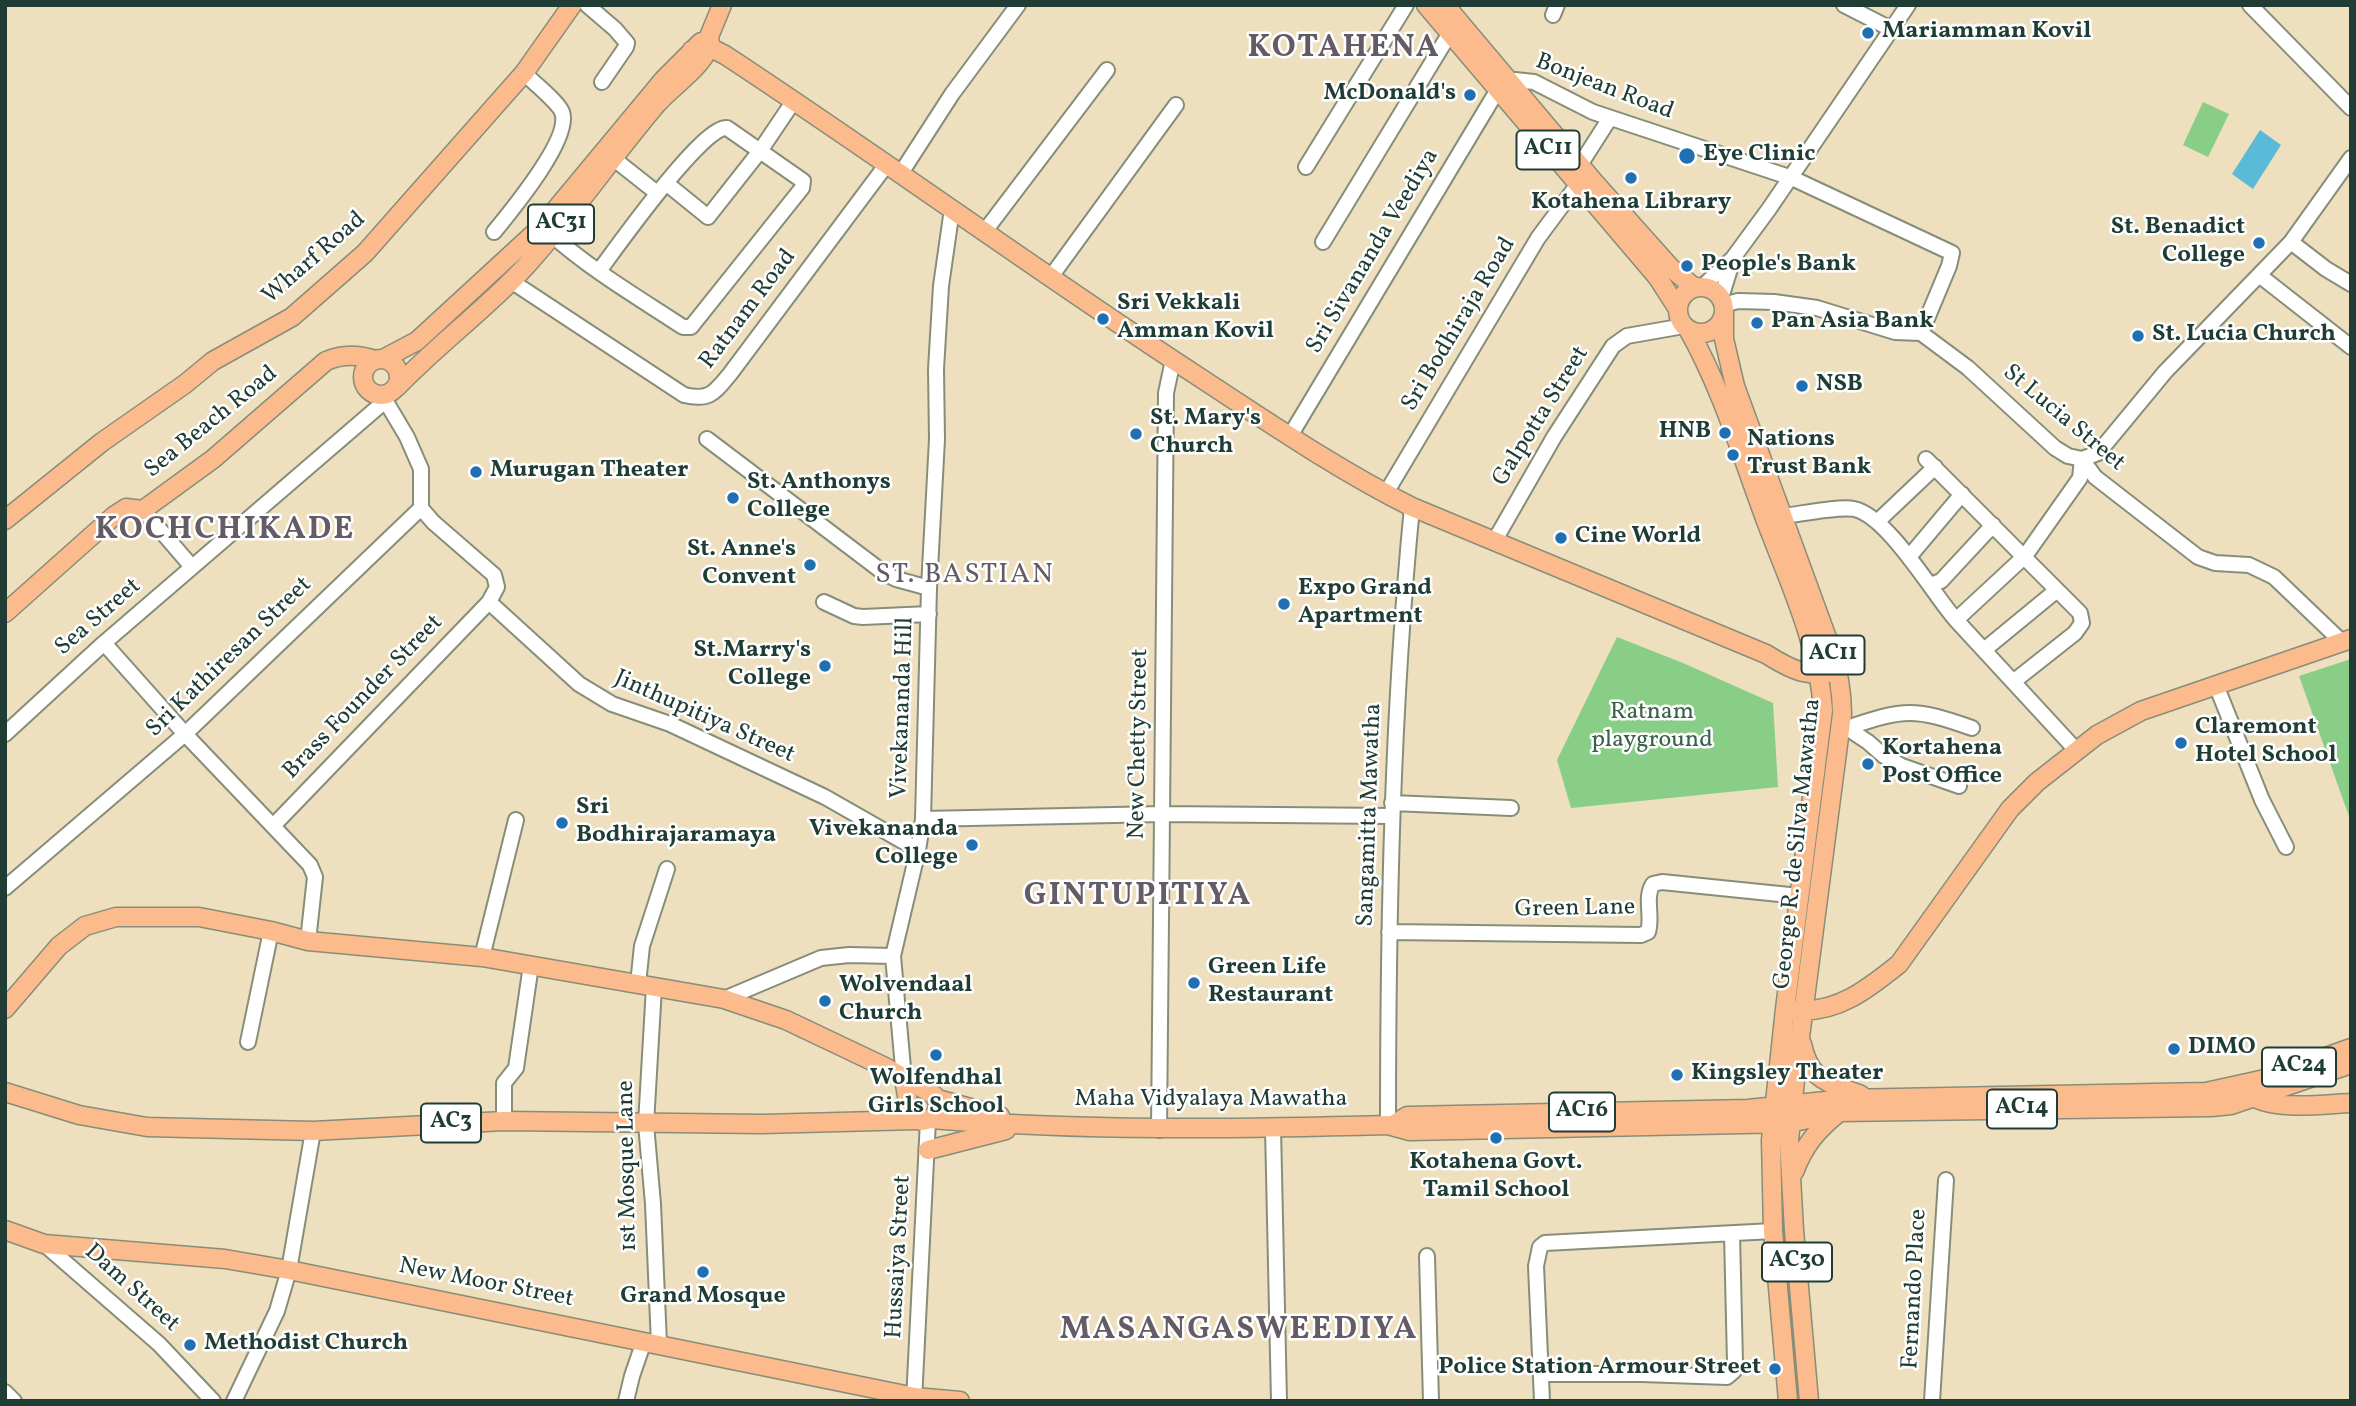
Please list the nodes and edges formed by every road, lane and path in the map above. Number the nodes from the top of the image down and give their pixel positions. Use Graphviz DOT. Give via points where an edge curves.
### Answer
graph roads {
  1 [pos="572,5"];
  2 [pos="587,5"];
  3 [pos="722,5"];
  4 [pos="1018,5"];
  5 [pos="1406,5"];
  6 [pos="1426,5"];
  7 [pos="1445,5"];
  8 [pos="1844,5"];
  9 [pos="1908,5"];
  10 [pos="2250,5"];
  11 [pos="1891,29"];
  12 [pos="1450,33"];
  13 [pos="701,51"];
  14 [pos="740,65"];
  15 [pos="1107,70"];
  16 [pos="524,73"];
  17 [pos="602,82"];
  18 [pos="1503,86"];
  19 [pos="793,102"];
  20 [pos="1176,105"];
  21 [pos="2351,108"];
  22 [pos="1610,118"];
  23 [pos="760,151"];
  24 [pos="2351,158"];
  25 [pos="614,159"];
  26 [pos="1580,166"];
  27 [pos="1306,167"];
  28 [pos="894,169"];
  29 [pos="1792,178"];
  30 [pos="1578,184"];
  31 [pos="662,188"];
  32 [pos="952,209"];
  33 [pos="985,231"];
  34 [pos="494,232"];
  35 [pos="552,235"];
  36 [pos="1323,242"];
  37 [pos="2291,242"];
  38 [pos="1733,258"];
  39 [pos="599,271"];
  40 [pos="2259,275"];
  41 [pos="1050,278"];
  42 [pos="511,281"];
  43 [pos="2351,284"];
  44 [pos="1699,287"];
  45 [pos="1723,305"];
  46 [pos="1683,321"];
  47 [pos="1922,334"];
  48 [pos="2351,347"];
  49 [pos="1173,360"];
  50 [pos="375,362"];
  51 [pos="387,395"];
  52 [pos="1290,436"];
  53 [pos="707,439"];
  54 [pos="2082,459"];
  55 [pos="1386,493"];
  56 [pos="1962,494"];
  57 [pos="1412,507"];
  58 [pos="421,508"];
  59 [pos="143,510"];
  60 [pos="1783,516"];
  61 [pos="5,520"];
  62 [pos="1877,522"];
  63 [pos="1993,525"];
  64 [pos="1495,540"];
  65 [pos="2025,556"];
  66 [pos="1909,557"];
  67 [pos="192,567"];
  68 [pos="1930,585"];
  69 [pos="929,588"];
  70 [pos="2057,590"];
  71 [pos="824,602"];
  72 [pos="489,603"];
  73 [pos="5,613"];
  74 [pos="929,614"];
  75 [pos="1956,620"];
  76 [pos="2347,641"];
  77 [pos="104,643"];
  78 [pos="1822,649"];
  79 [pos="1984,650"];
  80 [pos="1766,654"];
  81 [pos="1839,671"];
  82 [pos="1819,676"];
  83 [pos="2013,682"];
  84 [pos="2216,685"];
  85 [pos="8,725"];
  86 [pos="1844,726"];
  87 [pos="1972,728"];
  88 [pos="186,734"];
  89 [pos="2076,750"];
  90 [pos="1959,786"];
  91 [pos="1511,808"];
  92 [pos="1391,809"];
  93 [pos="1161,814"];
  94 [pos="923,818"];
  95 [pos="516,820"];
  96 [pos="273,826"];
  97 [pos="2286,847"];
  98 [pos="918,850"];
  99 [pos="667,869"];
  100 [pos="5,888"];
  101 [pos="1799,896"];
  102 [pos="271,931"];
  103 [pos="1390,932"];
  104 [pos="309,942"];
  105 [pos="893,956"];
  106 [pos="482,957"];
  107 [pos="531,965"];
  108 [pos="646,986"];
  109 [pos="724,999"];
  110 [pos="5,1009"];
  111 [pos="1785,1009"];
  112 [pos="1805,1011"];
  113 [pos="1801,1037"];
  114 [pos="248,1042"];
  115 [pos="2351,1048"];
  116 [pos="2351,1064"];
  117 [pos="904,1079"];
  118 [pos="2249,1090"];
  119 [pos="5,1092"];
  120 [pos="924,1096"];
  121 [pos="1868,1099"];
  122 [pos="2351,1103"];
  123 [pos="1839,1112"];
  124 [pos="1783,1115"];
  125 [pos="925,1120"];
  126 [pos="505,1121"];
  127 [pos="646,1124"];
  128 [pos="1030,1124"];
  129 [pos="1390,1125"];
  130 [pos="1273,1128"];
  131 [pos="1159,1129"];
  132 [pos="313,1130"];
  133 [pos="928,1150"];
  134 [pos="1791,1179"];
  135 [pos="1945,1180"];
  136 [pos="5,1230"];
  137 [pos="1773,1231"];
  138 [pos="1732,1234"];
  139 [pos="44,1244"];
  140 [pos="1427,1256"];
  141 [pos="289,1270"];
  142 [pos="652,1343"];
  143 [pos="1541,1374"];
  144 [pos="5,1392"];
  145 [pos="915,1399"];
  146 [pos="13,1401"];
  147 [pos="213,1401"];
  148 [pos="234,1401"];
  149 [pos="626,1401"];
  150 [pos="960,1401"];
  151 [pos="1279,1401"];
  152 [pos="1431,1401"];
  153 [pos="1542,1401"];
  154 [pos="1788,1401"];
  155 [pos="1809,1401"];
  156 [pos="1932,1401"];
  1 -- 16 [label="main road, Wharf Road"];
  2 -- 17 [label="street" via="627,43"];
  3 -- 13 [label="main road"];
  4 -- 28 [label="street"];
  5 -- 27 [label="street"];
  6 -- 12 [label="main road, George R. de Silva Mawatha / AC11"];
  7 -- 18 [label="main road, George R. de Silva Mawatha / AC11"];
  8 -- 11 [label="street"];
  9 -- 11 [label="street"];
  10 -- 21 [label="street"];
  11 -- 29 [label="street"];
  12 -- 18 [label="main road, George R. de Silva Mawatha / AC11"];
  12 -- 36 [label="street"];
  13 -- 14 [label="main road"];
  13 -- 14 [label="main road" via="715,60"];
  13 -- 25 [label="main road, AC31"];
  13 -- 50 [label="main road, AC31" via="638,109 533,235 417,341"];
  14 -- 19 [label="main road"];
  15 -- 33 [label="street"];
  16 -- 34 [label="street" via="562,110 563,123 551,154"];
  16 -- 61 [label="main road, Wharf Road" via="365,253 292,317 213,361"];
  18 -- 22 [label="street, Bonjean Road" via="1521,79 1534,82"];
  18 -- 26 [label="main road, George R. de Silva Mawatha / AC11"];
  18 -- 30 [label="main road, George R. de Silva Mawatha / AC11"];
  18 -- 52 [label="street, Sri Sivananda Veediya"];
  19 -- 23 [label="street"];
  19 -- 28 [label="main road"];
  20 -- 41 [label="street"];
  22 -- 26 [label="street"];
  22 -- 29 [label="street, Bonjean Road"];
  23 -- 31 [label="street" via="723,127 692,152"];
  23 -- 31 [label="street" via="708,217"];
  23 -- 39 [label="street" via="803,181 802,187 691,327 683,327"];
  24 -- 37 [label="street"];
  25 -- 31 [label="street"];
  25 -- 35 [label="main road, AC31"];
  26 -- 44 [label="main road, George R. de Silva Mawatha / AC11" via="1674,271"];
  28 -- 32 [label="main road"];
  28 -- 42 [label="street, Ratnam Road" via="715,393 706,397 684,395"];
  29 -- 38 [label="street"];
  29 -- 47 [label="street, Bonjean Road" via="1952,253"];
  30 -- 46 [label="main road, George R. de Silva Mawatha / AC11" via="1658,278"];
  30 -- 55 [label="street, Sri Bodhiraja Road" via="1538,239"];
  31 -- 39 [label="street"];
  32 -- 33 [label="main road"];
  32 -- 69 [label="street, Vivekananda Hill" via="941,286"];
  33 -- 41 [label="main road"];
  35 -- 39 [label="street"];
  35 -- 42 [label="main road, AC31"];
  37 -- 40 [label="street"];
  37 -- 43 [label="street"];
  38 -- 44 [label="street"];
  38 -- 45 [label="street"];
  40 -- 48 [label="street"];
  40 -- 54 [label="street" via="2165,372 2098,453"];
  41 -- 49 [label="main road"];
  42 -- 51 [label="main road, AC31"];
  44 -- 45 [label="main road" via="1716,293"];
  44 -- 46 [label="main road" via="1683,295"];
  45 -- 46 [label="main road" via="1721,321 1710,331 1702,333"];
  45 -- 47 [label="street, St Lucia Street" via="1738,301 1817,308 1895,332"];
  45 -- 60 [label="main road, George R. de Silva Mawatha / AC11" via="1724,339 1735,386"];
  46 -- 64 [label="street, Galpotta Street" via="1627,336 1613,346"];
  46 -- 78 [label="main road, George R. de Silva Mawatha / AC11" via="1719,394"];
  47 -- 54 [label="street, St Lucia Street" via="1968,368 2055,448"];
  49 -- 52 [label="main road"];
  49 -- 93 [label="street, New Chetty Street" via="1166,393"];
  50 -- 51 [label="main road" via="363,376 365,384 370,391"];
  50 -- 51 [label="main road" via="389,361 398,369 400,375"];
  50 -- 59 [label="main road, Sea Beach Road" via="318,368 213,459"];
  51 -- 58 [label="street" via="421,469"];
  51 -- 67 [label="street, Sea Street"];
  52 -- 55 [label="main road"];
  53 -- 69 [label="street" via="884,573"];
  54 -- 65 [label="street" via="2080,478"];
  54 -- 76 [label="street, St Lucia Street" via="2095,477 2198,557 2215,564 2249,565 2274,577"];
  55 -- 57 [label="main road"];
  56 -- 62 [label="street" via="1930,463"];
  56 -- 63 [label="street"];
  56 -- 66 [label="street"];
  57 -- 64 [label="main road"];
  57 -- 92 [label="street, Sangamitta Mawatha"];
  58 -- 72 [label="street" via="494,575 497,587"];
  58 -- 88 [label="street, Sri Kathiresan Street"];
  59 -- 67 [label="street"];
  59 -- 73 [label="main road, Sea Beach Road" via="127,508 115,515"];
  60 -- 62 [label="street" via="1852,508"];
  60 -- 78 [label="main road, George R. de Silva Mawatha / AC11"];
  62 -- 66 [label="street"];
  63 -- 65 [label="street"];
  63 -- 68 [label="street" via="1941,581"];
  64 -- 80 [label="main road"];
  65 -- 70 [label="street"];
  65 -- 75 [label="street"];
  66 -- 68 [label="street"];
  67 -- 77 [label="street, Sea Street"];
  68 -- 75 [label="street"];
  69 -- 74 [label="street, Vivekananda Hill"];
  70 -- 79 [label="street"];
  70 -- 83 [label="street" via="2080,614 2082,624"];
  71 -- 74 [label="street" via="854,616"];
  72 -- 96 [label="street, Brass Founder Street"];
  72 -- 98 [label="street, Jinthupitiya Street" via="595,696 670,723 825,797"];
  74 -- 94 [label="street, Vivekananda Hill"];
  75 -- 79 [label="street"];
  76 -- 84 [label="main road"];
  77 -- 85 [label="street, Sea Street"];
  77 -- 88 [label="street"];
  78 -- 80 [label="main road" via="1797,655"];
  78 -- 81 [label="main road, George R. de Silva Mawatha / AC11"];
  78 -- 82 [label="main road, George R. de Silva Mawatha / AC11"];
  79 -- 83 [label="street"];
  80 -- 82 [label="main road" via="1783,665"];
  81 -- 82 [label="main road"];
  81 -- 86 [label="main road, George R. de Silva Mawatha / AC11"];
  82 -- 101 [label="main road, George R. de Silva Mawatha / AC11" via="1824,710"];
  83 -- 89 [label="street"];
  84 -- 89 [label="main road" via="2141,711"];
  84 -- 97 [label="street"];
  86 -- 87 [label="street" via="1916,711"];
  86 -- 90 [label="street" via="1893,761"];
  86 -- 112 [label="main road, George R. de Silva Mawatha / AC11"];
  88 -- 96 [label="street"];
  88 -- 100 [label="street, Sri Kathiresan Street"];
  89 -- 112 [label="main road" via="2010,809 1899,964 1834,1007"];
  91 -- 92 [label="street"];
  92 -- 93 [label="street"];
  92 -- 103 [label="street, Sangamitta Mawatha"];
  93 -- 94 [label="street"];
  93 -- 131 [label="street, New Chetty Street"];
  94 -- 98 [label="street, Vivekananda Hill"];
  95 -- 106 [label="street"];
  96 -- 104 [label="street" via="313,872"];
  98 -- 105 [label="street, Vivekananda Hill"];
  99 -- 108 [label="street, 1st Mosque Lane" via="642,946"];
  101 -- 103 [label="street, Green Lane" via="1662,882 1650,889 1650,925 1641,935"];
  101 -- 111 [label="main road, George R. de Silva Mawatha / AC11"];
  102 -- 104 [label="main road, Maha Vidyalaya Mawatha"];
  102 -- 110 [label="main road, Maha Vidyalaya Mawatha" via="199,917 116,916 85,926 59,946"];
  102 -- 114 [label="street"];
  103 -- 129 [label="street, Sangamitta Mawatha"];
  104 -- 106 [label="main road, Maha Vidyalaya Mawatha"];
  105 -- 109 [label="street" via="821,958"];
  105 -- 117 [label="street, Vivekananda Hill"];
  106 -- 107 [label="main road, Maha Vidyalaya Mawatha"];
  107 -- 108 [label="main road, Maha Vidyalaya Mawatha"];
  107 -- 126 [label="street" via="516,1068 504,1083"];
  108 -- 109 [label="main road, Maha Vidyalaya Mawatha"];
  108 -- 127 [label="street, 1st Mosque Lane"];
  109 -- 117 [label="main road, Maha Vidyalaya Mawatha" via="786,1020"];
  111 -- 112 [label="main road"];
  111 -- 124 [label="main road, George R. de Silva Mawatha / AC11"];
  112 -- 113 [label="main road, George R. de Silva Mawatha / AC11"];
  113 -- 121 [label="main road" via="1808,1066 1816,1076"];
  113 -- 124 [label="main road, George R. de Silva Mawatha / AC11"];
  115 -- 118 [label="main road, AC24" via="2265,1079"];
  116 -- 118 [label="main road, AC24"];
  117 -- 120 [label="main road, Maha Vidyalaya Mawatha"];
  118 -- 121 [label="main road, AC14"];
  118 -- 122 [label="main road" via="2270,1103"];
  118 -- 123 [label="main road, AC14" via="2231,1105 2211,1107"];
  119 -- 132 [label="main road, AC3" via="79,1115 147,1126"];
  120 -- 125 [label="main road" via="938,1108"];
  120 -- 125 [label="main road" via="908,1109"];
  120 -- 128 [label="main road, Maha Vidyalaya Mawatha / AC16"];
  121 -- 124 [label="main road, AC14" via="1845,1099"];
  123 -- 124 [label="main road, AC14"];
  123 -- 134 [label="main road" via="1812,1136"];
  124 -- 129 [label="main road, Maha Vidyalaya Mawatha / AC16" via="1407,1116"];
  124 -- 134 [label="main road, AC30"];
  124 -- 137 [label="main road, AC30" via="1770,1161"];
  125 -- 127 [label="main road, AC3"];
  125 -- 128 [label="main road, Maha Vidyalaya Mawatha / AC16"];
  125 -- 133 [label="street, Hussaiya Street"];
  126 -- 127 [label="main road, AC3"];
  126 -- 132 [label="main road, AC3"];
  127 -- 142 [label="street, 1st Mosque Lane" via="653,1204"];
  128 -- 131 [label="main road, Maha Vidyalaya Mawatha / AC16"];
  128 -- 133 [label="main road"];
  129 -- 130 [label="main road, Maha Vidyalaya Mawatha / AC16"];
  130 -- 131 [label="main road, Maha Vidyalaya Mawatha / AC16"];
  130 -- 151 [label="street"];
  132 -- 141 [label="street"];
  133 -- 145 [label="street, Hussaiya Street"];
  134 -- 155 [label="main road, AC30"];
  135 -- 156 [label="street, Fernando Place"];
  136 -- 139 [label="main road, Dam Street"];
  137 -- 138 [label="street"];
  137 -- 154 [label="main road, AC30"];
  138 -- 143 [label="street" via="1545,1243 1536,1266"];
  138 -- 143 [label="street" via="1735,1363 1727,1377"];
  139 -- 141 [label="main road, New Moor Street" via="225,1259"];
  139 -- 147 [label="street, Dam Street" via="159,1345"];
  140 -- 152 [label="street"];
  141 -- 142 [label="main road, New Moor Street"];
  141 -- 148 [label="street" via="276,1311"];
  142 -- 145 [label="main road, New Moor Street"];
  142 -- 149 [label="street" via="632,1376"];
  143 -- 153 [label="street"];
  144 -- 146 [label="street"];
  145 -- 150 [label="main road, New Moor Street"];
}
